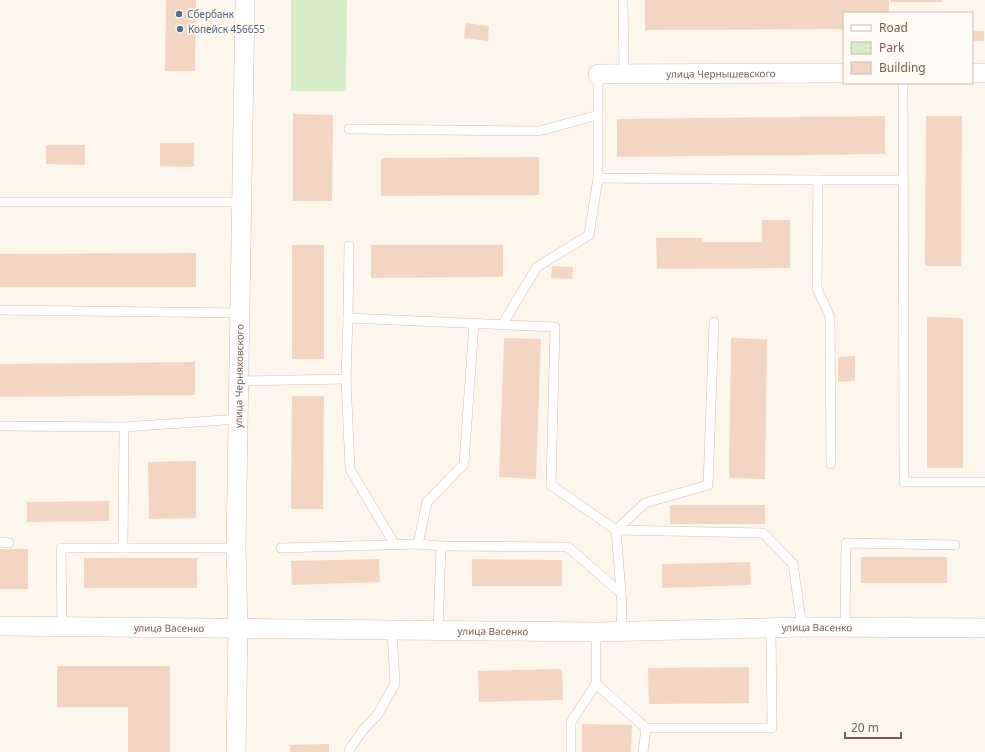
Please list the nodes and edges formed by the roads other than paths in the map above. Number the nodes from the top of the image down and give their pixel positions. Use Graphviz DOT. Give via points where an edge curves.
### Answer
graph roads {
  1 [pos="245,0"];
  2 [pos="623,0"];
  3 [pos="843,73"];
  4 [pos="973,73"];
  5 [pos="985,73"];
  6 [pos="598,74"];
  7 [pos="624,74"];
  8 [pos="903,84"];
  9 [pos="598,115"];
  10 [pos="349,129"];
  11 [pos="598,178"];
  12 [pos="818,180"];
  13 [pos="904,180"];
  14 [pos="0,202"];
  15 [pos="241,202"];
  16 [pos="349,246"];
  17 [pos="0,310"];
  18 [pos="241,313"];
  19 [pos="348,318"];
  20 [pos="714,322"];
  21 [pos="474,324"];
  22 [pos="502,325"];
  23 [pos="346,379"];
  24 [pos="240,380"];
  25 [pos="239,419"];
  26 [pos="0,426"];
  27 [pos="124,426"];
  28 [pos="831,464"];
  29 [pos="985,482"];
  30 [pos="616,530"];
  31 [pos="418,544"];
  32 [pos="395,545"];
  33 [pos="955,545"];
  34 [pos="441,546"];
  35 [pos="123,548"];
  36 [pos="236,548"];
  37 [pos="281,548"];
  38 [pos="621,592"];
  39 [pos="62,625"];
  40 [pos="0,626"];
  41 [pos="802,627"];
  42 [pos="845,627"];
  43 [pos="771,628"];
  44 [pos="985,628"];
  45 [pos="238,629"];
  46 [pos="392,631"];
  47 [pos="438,631"];
  48 [pos="621,631"];
  49 [pos="596,632"];
  50 [pos="596,684"];
  51 [pos="646,728"];
  52 [pos="236,752"];
  53 [pos="350,752"];
  54 [pos="571,752"];
  55 [pos="643,752"];
  1 -- 15 [label="street, улица Черняховского"];
  2 -- 7 [label="lane"];
  3 -- 7 [label="street, улица Чернышевского"];
  4 -- 5 [label="street"];
  6 -- 7 [label="street, улица Чернышевского"];
  6 -- 9 [label="lane"];
  8 -- 13 [label="lane"];
  9 -- 10 [label="lane" via="539,131"];
  9 -- 11 [label="lane"];
  11 -- 12 [label="lane"];
  11 -- 22 [label="lane" via="589,235 537,267"];
  12 -- 13 [label="lane"];
  12 -- 28 [label="lane" via="817,288 830,317"];
  13 -- 29 [label="lane" via="904,482"];
  14 -- 15 [label="lane"];
  15 -- 18 [label="street, улица Черняховского"];
  16 -- 19 [label="lane"];
  17 -- 18 [label="lane"];
  18 -- 24 [label="street, улица Черняховского"];
  19 -- 21 [label="lane"];
  19 -- 23 [label="lane"];
  20 -- 30 [label="lane" via="708,485 645,503"];
  21 -- 22 [label="lane"];
  21 -- 31 [label="lane" via="464,464 428,502"];
  22 -- 30 [label="lane" via="555,327 551,485"];
  23 -- 24 [label="lane"];
  23 -- 32 [label="lane" via="350,468"];
  24 -- 25 [label="street, улица Черняховского"];
  25 -- 27 [label="lane"];
  25 -- 36 [label="street, улица Черняховского"];
  26 -- 27 [label="lane"];
  27 -- 35 [label="lane"];
  30 -- 38 [label="lane"];
  30 -- 41 [label="lane" via="763,533 793,564"];
  31 -- 32 [label="lane"];
  31 -- 34 [label="lane"];
  32 -- 37 [label="lane"];
  33 -- 42 [label="lane" via="846,543"];
  34 -- 38 [label="lane" via="568,547"];
  34 -- 47 [label="lane"];
  35 -- 36 [label="lane"];
  35 -- 39 [label="lane" via="62,548"];
  36 -- 45 [label="street, улица Черняховского"];
  38 -- 48 [label="lane"];
  39 -- 40 [label="street, улица Васенко"];
  39 -- 45 [label="street, улица Васенко"];
  41 -- 42 [label="street, улица Васенко"];
  41 -- 43 [label="street, улица Васенко"];
  42 -- 44 [label="street, улица Васенко"];
  43 -- 48 [label="street, улица Васенко"];
  43 -- 51 [label="lane" via="772,728"];
  45 -- 46 [label="street, улица Васенко"];
  45 -- 52 [label="street, улица Черняховского"];
  46 -- 47 [label="street, улица Васенко"];
  46 -- 53 [label="lane" via="395,684 378,714"];
  47 -- 49 [label="street, улица Васенко"];
  48 -- 49 [label="street, улица Васенко"];
  49 -- 50 [label="lane"];
  50 -- 51 [label="lane"];
  50 -- 54 [label="lane" via="571,722"];
  51 -- 55 [label="lane"];
}
